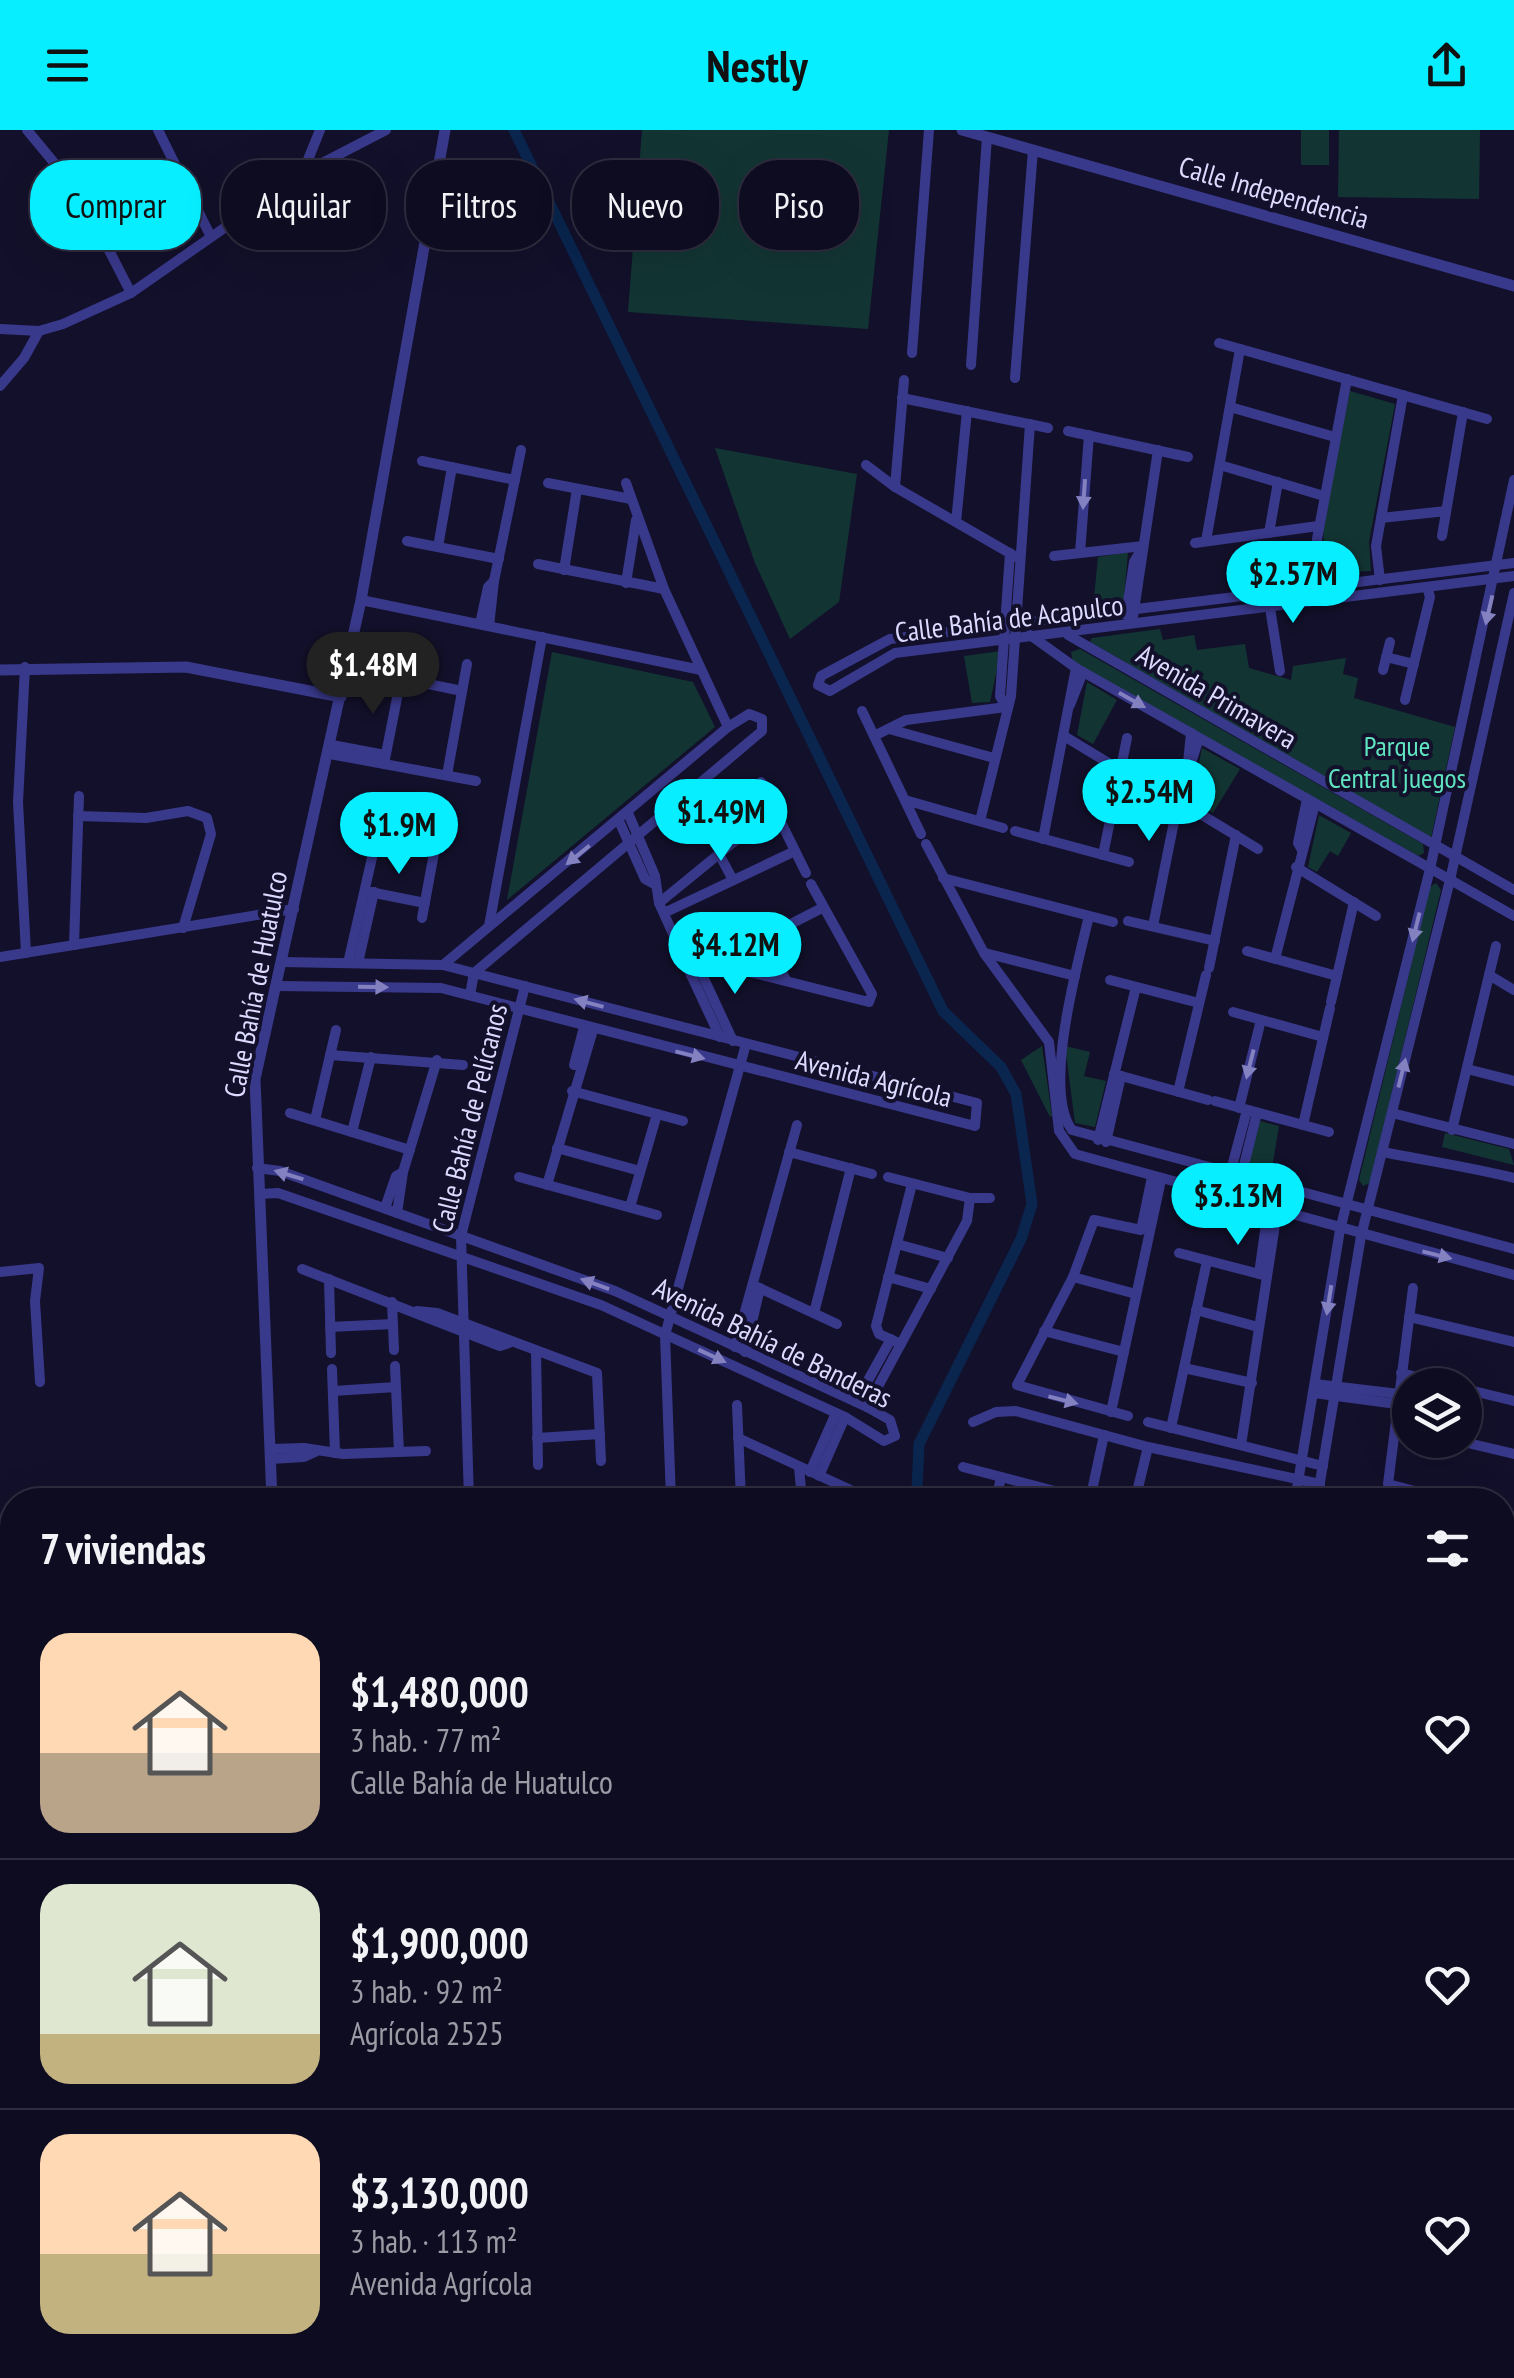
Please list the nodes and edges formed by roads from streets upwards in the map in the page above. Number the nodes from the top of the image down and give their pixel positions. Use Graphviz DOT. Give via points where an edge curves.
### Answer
graph roads {
  1 [pos="158,130"];
  2 [pos="169,130"];
  3 [pos="320,130"];
  4 [pos="386,130"];
  5 [pos="445,130"];
  6 [pos="929,130"];
  7 [pos="962,130"];
  8 [pos="25,131"];
  9 [pos="987,137"];
  10 [pos="164,142"];
  11 [pos="1033,150"];
  12 [pos="308,160"];
  13 [pos="328,160"];
  14 [pos="221,230"];
  15 [pos="211,237"];
  16 [pos="1514,286"];
  17 [pos="131,293"];
  18 [pos="0,329"];
  19 [pos="38,331"];
  20 [pos="1220,344"];
  21 [pos="1240,349"];
  22 [pos="912,353"];
  23 [pos="970,366"];
  24 [pos="1015,378"];
  25 [pos="904,380"];
  26 [pos="1346,380"];
  27 [pos="0,386"];
  28 [pos="1403,396"];
  29 [pos="902,398"];
  30 [pos="1230,406"];
  31 [pos="967,411"];
  32 [pos="1463,412"];
  33 [pos="1486,419"];
  34 [pos="1030,424"];
  35 [pos="1048,428"];
  36 [pos="1068,431"];
  37 [pos="1089,435"];
  38 [pos="1335,437"];
  39 [pos="521,450"];
  40 [pos="1158,450"];
  41 [pos="1188,456"];
  42 [pos="422,461"];
  43 [pos="866,465"];
  44 [pos="1220,465"];
  45 [pos="452,467"];
  46 [pos="515,480"];
  47 [pos="1514,480"];
  48 [pos="626,482"];
  49 [pos="1278,482"];
  50 [pos="548,483"];
  51 [pos="895,488"];
  52 [pos="577,489"];
  53 [pos="1324,496"];
  54 [pos="631,499"];
  55 [pos="1446,511"];
  56 [pos="1381,518"];
  57 [pos="636,520"];
  58 [pos="956,522"];
  59 [pos="1318,526"];
  60 [pos="1268,533"];
  61 [pos="1442,536"];
  62 [pos="408,541"];
  63 [pos="1143,546"];
  64 [pos="438,547"];
  65 [pos="1080,553"];
  66 [pos="1014,555"];
  67 [pos="1054,556"];
  68 [pos="498,559"];
  69 [pos="1514,563"];
  70 [pos="538,564"];
  71 [pos="1498,565"];
  72 [pos="564,570"];
  73 [pos="1514,576"];
  74 [pos="1496,578"];
  75 [pos="1380,580"];
  76 [pos="626,582"];
  77 [pos="1427,587"];
  78 [pos="1320,588"];
  79 [pos="664,589"];
  80 [pos="1514,593"];
  81 [pos="361,600"];
  82 [pos="1325,602"];
  83 [pos="1198,604"];
  84 [pos="1270,608"];
  85 [pos="1130,613"];
  86 [pos="1200,617"];
  87 [pos="1064,621"];
  88 [pos="485,625"];
  89 [pos="1016,626"];
  90 [pos="1129,626"];
  91 [pos="1067,634"];
  92 [pos="542,637"];
  93 [pos="1030,638"];
  94 [pos="1009,641"];
  95 [pos="1390,642"];
  96 [pos="1386,658"];
  97 [pos="467,664"];
  98 [pos="1414,664"];
  99 [pos="26,668"];
  100 [pos="0,670"];
  101 [pos="702,670"];
  102 [pos="1080,670"];
  103 [pos="1383,670"];
  104 [pos="1280,671"];
  105 [pos="385,675"];
  106 [pos="401,678"];
  107 [pos="462,691"];
  108 [pos="342,697"];
  109 [pos="1405,700"];
  110 [pos="1006,707"];
  111 [pos="862,711"];
  112 [pos="728,727"];
  113 [pos="888,729"];
  114 [pos="1462,729"];
  115 [pos="1483,733"];
  116 [pos="1195,735"];
  117 [pos="874,736"];
  118 [pos="1064,736"];
  119 [pos="1127,738"];
  120 [pos="331,749"];
  121 [pos="994,758"];
  122 [pos="385,760"];
  123 [pos="1120,770"];
  124 [pos="448,776"];
  125 [pos="476,780"];
  126 [pos="761,782"];
  127 [pos="78,796"];
  128 [pos="905,800"];
  129 [pos="1179,800"];
  130 [pos="1311,802"];
  131 [pos="774,808"];
  132 [pos="442,810"];
  133 [pos="78,816"];
  134 [pos="623,817"];
  135 [pos="980,821"];
  136 [pos="353,822"];
  137 [pos="379,827"];
  138 [pos="1236,835"];
  139 [pos="437,838"];
  140 [pos="633,839"];
  141 [pos="1043,839"];
  142 [pos="1436,846"];
  143 [pos="1258,848"];
  144 [pos="795,851"];
  145 [pos="719,854"];
  146 [pos="1102,855"];
  147 [pos="1455,857"];
  148 [pos="1129,862"];
  149 [pos="1296,867"];
  150 [pos="1430,869"];
  151 [pos="943,878"];
  152 [pos="733,880"];
  153 [pos="1450,880"];
  154 [pos="1514,890"];
  155 [pos="369,892"];
  156 [pos="1354,902"];
  157 [pos="425,903"];
  158 [pos="662,908"];
  159 [pos="822,908"];
  160 [pos="294,909"];
  161 [pos="1090,916"];
  162 [pos="1376,916"];
  163 [pos="1514,916"];
  164 [pos="422,918"];
  165 [pos="1128,921"];
  166 [pos="1113,922"];
  167 [pos="1152,926"];
  168 [pos="183,928"];
  169 [pos="488,928"];
  170 [pos="674,936"];
  171 [pos="763,938"];
  172 [pos="1214,941"];
  173 [pos="74,945"];
  174 [pos="1496,946"];
  175 [pos="679,948"];
  176 [pos="1247,951"];
  177 [pos="26,953"];
  178 [pos="984,953"];
  179 [pos="0,957"];
  180 [pos="1276,959"];
  181 [pos="282,962"];
  182 [pos="353,963"];
  183 [pos="714,963"];
  184 [pos="443,965"];
  185 [pos="696,972"];
  186 [pos="474,973"];
  187 [pos="1489,975"];
  188 [pos="1075,976"];
  189 [pos="1337,976"];
  190 [pos="786,980"];
  191 [pos="1110,980"];
  192 [pos="276,986"];
  193 [pos="525,986"];
  194 [pos="1136,987"];
  195 [pos="1514,990"];
  196 [pos="470,994"];
  197 [pos="1199,1003"];
  198 [pos="519,1010"];
  199 [pos="1233,1012"];
  200 [pos="1261,1020"];
  201 [pos="589,1029"];
  202 [pos="336,1030"];
  203 [pos="720,1037"];
  204 [pos="1324,1037"];
  205 [pos="1055,1040"];
  206 [pos="734,1041"];
  207 [pos="746,1044"];
  208 [pos="330,1055"];
  209 [pos="370,1057"];
  210 [pos="436,1060"];
  211 [pos="464,1065"];
  212 [pos="740,1068"];
  213 [pos="1466,1069"];
  214 [pos="1117,1076"];
  215 [pos="1514,1081"];
  216 [pos="572,1092"];
  217 [pos="1178,1092"];
  218 [pos="1247,1111"];
  219 [pos="290,1112"];
  220 [pos="1392,1113"];
  221 [pos="657,1114"];
  222 [pos="315,1120"];
  223 [pos="683,1120"];
  224 [pos="796,1124"];
  225 [pos="1303,1125"];
  226 [pos="1452,1130"];
  227 [pos="352,1132"];
  228 [pos="1329,1132"];
  229 [pos="1080,1134"];
  230 [pos="1102,1141"];
  231 [pos="1514,1144"];
  232 [pos="557,1148"];
  233 [pos="410,1150"];
  234 [pos="789,1152"];
  235 [pos="1383,1152"];
  236 [pos="1080,1157"];
  237 [pos="257,1168"];
  238 [pos="851,1168"];
  239 [pos="640,1171"];
  240 [pos="872,1174"];
  241 [pos="1236,1175"];
  242 [pos="519,1177"];
  243 [pos="888,1178"];
  244 [pos="1514,1178"];
  245 [pos="1157,1179"];
  246 [pos="912,1184"];
  247 [pos="546,1185"];
  248 [pos="260,1194"];
  249 [pos="970,1198"];
  250 [pos="990,1198"];
  251 [pos="1346,1204"];
  252 [pos="630,1208"];
  253 [pos="1367,1209"];
  254 [pos="391,1211"];
  255 [pos="1272,1211"];
  256 [pos="657,1215"];
  257 [pos="1340,1230"];
  258 [pos="460,1236"];
  259 [pos="1361,1236"];
  260 [pos="897,1244"];
  261 [pos="1514,1249"];
  262 [pos="1179,1253"];
  263 [pos="459,1256"];
  264 [pos="948,1258"];
  265 [pos="1207,1260"];
  266 [pos="302,1269"];
  267 [pos="0,1272"];
  268 [pos="1263,1275"];
  269 [pos="1514,1275"];
  270 [pos="888,1276"];
  271 [pos="1073,1277"];
  272 [pos="329,1279"];
  273 [pos="756,1286"];
  274 [pos="1413,1288"];
  275 [pos="930,1289"];
  276 [pos="1136,1294"];
  277 [pos="392,1302"];
  278 [pos="1196,1310"];
  279 [pos="814,1313"];
  280 [pos="671,1317"];
  281 [pos="1409,1317"];
  282 [pos="393,1324"];
  283 [pos="836,1324"];
  284 [pos="1258,1326"];
  285 [pos="330,1327"];
  286 [pos="462,1327"];
  287 [pos="1044,1331"];
  288 [pos="665,1335"];
  289 [pos="896,1342"];
  290 [pos="1514,1342"];
  291 [pos="740,1349"];
  292 [pos="394,1350"];
  293 [pos="536,1351"];
  294 [pos="1124,1352"];
  295 [pos="332,1353"];
  296 [pos="395,1366"];
  297 [pos="332,1368"];
  298 [pos="1184,1368"];
  299 [pos="1403,1368"];
  300 [pos="40,1382"];
  301 [pos="1252,1383"];
  302 [pos="396,1387"];
  303 [pos="1315,1389"];
  304 [pos="333,1390"];
  305 [pos="1336,1392"];
  306 [pos="1482,1394"];
  307 [pos="1392,1398"];
  308 [pos="1514,1402"];
  309 [pos="737,1405"];
  310 [pos="862,1405"];
  311 [pos="1111,1412"];
  312 [pos="840,1415"];
  313 [pos="1128,1416"];
  314 [pos="973,1422"];
  315 [pos="1148,1422"];
  316 [pos="1172,1428"];
  317 [pos="600,1434"];
  318 [pos="1104,1434"];
  319 [pos="537,1438"];
  320 [pos="738,1438"];
  321 [pos="1241,1445"];
  322 [pos="1482,1446"];
  323 [pos="1148,1447"];
  324 [pos="426,1451"];
  325 [pos="1392,1451"];
  326 [pos="398,1452"];
  327 [pos="335,1453"];
  328 [pos="270,1454"];
  329 [pos="1514,1454"];
  330 [pos="602,1462"];
  331 [pos="1303,1463"];
  332 [pos="538,1465"];
  333 [pos="1323,1466"];
  334 [pos="963,1467"];
  335 [pos="809,1471"];
  336 [pos="1001,1477"];
  337 [pos="1299,1481"];
  338 [pos="1320,1484"];
  339 [pos="271,1488"];
  340 [pos="469,1488"];
  341 [pos="671,1488"];
  342 [pos="740,1488"];
  343 [pos="805,1488"];
  344 [pos="840,1488"];
  345 [pos="999,1488"];
  346 [pos="1044,1488"];
  347 [pos="1093,1488"];
  348 [pos="1139,1488"];
  349 [pos="1298,1488"];
  350 [pos="1319,1488"];
  351 [pos="1403,1488"];
  1 -- 10 [label="street"];
  2 -- 10 [label="street"];
  3 -- 12 [label="street"];
  4 -- 13 [label="street"];
  5 -- 81 [label="street, Calle Bahía de Huatulco"];
  6 -- 22 [label="street"];
  7 -- 9 [label="street, Calle Independencia"];
  8 -- 17 [label="street" via="80,194"];
  9 -- 11 [label="street, Calle Independencia"];
  9 -- 23 [label="street"];
  10 -- 15 [label="street"];
  11 -- 16 [label="street, Calle Independencia"];
  11 -- 24 [label="street"];
  14 -- 15 [label="street"];
  15 -- 17 [label="street"];
  17 -- 19 [label="street"];
  18 -- 19 [label="street"];
  19 -- 27 [label="street"];
  20 -- 21 [label="street"];
  21 -- 26 [label="street"];
  21 -- 30 [label="street"];
  25 -- 29 [label="street"];
  26 -- 28 [label="street"];
  26 -- 38 [label="street"];
  28 -- 32 [label="street"];
  28 -- 56 [label="street"];
  29 -- 31 [label="street"];
  29 -- 51 [label="street"];
  30 -- 38 [label="street"];
  30 -- 44 [label="street"];
  31 -- 34 [label="street"];
  31 -- 58 [label="street"];
  32 -- 33 [label="street"];
  32 -- 55 [label="street"];
  34 -- 35 [label="street"];
  34 -- 66 [label="street"];
  36 -- 37 [label="street"];
  37 -- 40 [label="street"];
  37 -- 65 [label="street, one-way"];
  38 -- 53 [label="street"];
  39 -- 46 [label="street"];
  40 -- 41 [label="street"];
  40 -- 63 [label="street"];
  42 -- 45 [label="street"];
  43 -- 51 [label="street"];
  44 -- 49 [label="street"];
  44 -- 60 [label="street" via="1200,542"];
  45 -- 46 [label="street"];
  45 -- 64 [label="street"];
  46 -- 68 [label="street"];
  47 -- 71 [label="street"];
  48 -- 54 [label="street"];
  49 -- 53 [label="street"];
  49 -- 60 [label="street"];
  50 -- 52 [label="street"];
  51 -- 58 [label="street"];
  52 -- 54 [label="street"];
  52 -- 72 [label="street"];
  53 -- 59 [label="street"];
  54 -- 57 [label="street"];
  55 -- 56 [label="street"];
  55 -- 61 [label="street"];
  56 -- 75 [label="street"];
  57 -- 76 [label="street"];
  57 -- 79 [label="street"];
  58 -- 66 [label="street"];
  59 -- 60 [label="street"];
  59 -- 78 [label="street"];
  62 -- 64 [label="street"];
  63 -- 65 [label="street"];
  63 -- 85 [label="street"];
  64 -- 68 [label="street"];
  65 -- 67 [label="street"];
  66 -- 89 [label="street"];
  68 -- 88 [label="street"];
  69 -- 71 [label="street, Calle Bahía de Acapulco"];
  70 -- 72 [label="street"];
  71 -- 74 [label="street"];
  71 -- 75 [label="street, Calle Bahía de Acapulco"];
  72 -- 76 [label="street"];
  73 -- 74 [label="street, Calle Bahía de Acapulco"];
  74 -- 77 [label="street, Calle Bahía de Acapulco"];
  74 -- 114 [label="street, one-way"];
  75 -- 78 [label="street, Calle Bahía de Acapulco"];
  76 -- 79 [label="street"];
  77 -- 82 [label="street, Calle Bahía de Acapulco"];
  77 -- 98 [label="street"];
  78 -- 82 [label="street"];
  78 -- 83 [label="street, Calle Bahía de Acapulco"];
  79 -- 101 [label="street"];
  80 -- 115 [label="street"];
  81 -- 88 [label="street"];
  81 -- 108 [label="street, Calle Bahía de Huatulco"];
  82 -- 84 [label="street, Calle Bahía de Acapulco"];
  83 -- 85 [label="street, Calle Bahía de Acapulco"];
  83 -- 86 [label="street"];
  84 -- 86 [label="street, Calle Bahía de Acapulco"];
  84 -- 104 [label="street"];
  85 -- 87 [label="street, Calle Bahía de Acapulco"];
  85 -- 90 [label="street"];
  86 -- 90 [label="street, Calle Bahía de Acapulco"];
  87 -- 89 [label="street, Calle Bahía de Acapulco"];
  87 -- 91 [label="street"];
  88 -- 92 [label="street"];
  89 -- 93 [label="street"];
  89 -- 94 [label="street"];
  89 -- 94 [label="street, Calle Bahía de Acapulco" via="890,639 820,676 818,684 830,691 895,653"];
  90 -- 91 [label="street, Calle Bahía de Acapulco"];
  91 -- 93 [label="street, Calle Bahía de Acapulco"];
  91 -- 142 [label="street, Avenida Primavera"];
  92 -- 101 [label="street"];
  92 -- 169 [label="street"];
  93 -- 94 [label="street, Calle Bahía de Acapulco"];
  93 -- 102 [label="street, Avenida Primavera"];
  94 -- 110 [label="street" via="1000,696"];
  95 -- 96 [label="street"];
  96 -- 98 [label="street"];
  96 -- 103 [label="street"];
  97 -- 107 [label="street"];
  98 -- 109 [label="street"];
  99 -- 100 [label="street"];
  99 -- 108 [label="street" via="186,668"];
  99 -- 177 [label="street" via="18,802"];
  101 -- 112 [label="street"];
  102 -- 116 [label="street, Avenida Primavera, one-way"];
  102 -- 118 [label="street"];
  105 -- 106 [label="street"];
  106 -- 107 [label="street"];
  106 -- 122 [label="street"];
  107 -- 124 [label="street"];
  108 -- 120 [label="street, Calle Bahía de Huatulco"];
  110 -- 113 [label="street" via="906,720"];
  110 -- 121 [label="street"];
  111 -- 117 [label="street"];
  112 -- 134 [label="street"];
  112 -- 140 [label="street" via="749,714 762,719 762,731"];
  113 -- 117 [label="street"];
  113 -- 121 [label="street"];
  114 -- 115 [label="street"];
  114 -- 142 [label="street"];
  115 -- 147 [label="street"];
  116 -- 129 [label="street"];
  116 -- 130 [label="street, Avenida Primavera"];
  117 -- 128 [label="street"];
  118 -- 123 [label="street"];
  118 -- 141 [label="street"];
  119 -- 123 [label="street"];
  120 -- 122 [label="street"];
  120 -- 160 [label="street, Calle Bahía de Huatulco"];
  121 -- 135 [label="street"];
  122 -- 124 [label="street"];
  123 -- 146 [label="street"];
  124 -- 125 [label="street"];
  126 -- 131 [label="street"];
  127 -- 133 [label="street"];
  128 -- 135 [label="street"];
  128 -- 151 [label="street"];
  129 -- 138 [label="street"];
  129 -- 167 [label="street"];
  130 -- 149 [label="street"];
  130 -- 150 [label="street, Avenida Primavera"];
  131 -- 144 [label="street"];
  131 -- 145 [label="street"];
  132 -- 139 [label="street"];
  133 -- 168 [label="street" via="146,818 188,811 207,818 211,834"];
  133 -- 173 [label="street"];
  134 -- 140 [label="street"];
  134 -- 169 [label="street, one-way"];
  135 -- 141 [label="street"];
  136 -- 137 [label="street"];
  137 -- 139 [label="street"];
  137 -- 155 [label="street"];
  138 -- 143 [label="street"];
  138 -- 172 [label="street"];
  139 -- 157 [label="street"];
  140 -- 158 [label="street"];
  140 -- 186 [label="street"];
  141 -- 146 [label="street"];
  142 -- 147 [label="street, Avenida Primavera"];
  142 -- 150 [label="street"];
  144 -- 152 [label="street"];
  144 -- 159 [label="street"];
  145 -- 152 [label="street"];
  145 -- 158 [label="street"];
  146 -- 148 [label="street"];
  147 -- 153 [label="street"];
  147 -- 154 [label="street, Avenida Primavera"];
  149 -- 156 [label="street"];
  149 -- 180 [label="street"];
  150 -- 153 [label="street, Avenida Primavera"];
  150 -- 251 [label="street, one-way"];
  151 -- 161 [label="street"];
  151 -- 178 [label="street"];
  152 -- 158 [label="street"];
  153 -- 163 [label="street, Avenida Primavera"];
  220 -- 153 [label="street, one-way"];
  155 -- 157 [label="street"];
  155 -- 182 [label="street"];
  156 -- 162 [label="street"];
  156 -- 189 [label="street"];
  157 -- 164 [label="street"];
  158 -- 170 [label="street"];
  159 -- 171 [label="street"];
  159 -- 190 [label="street" via="872,999"];
  160 -- 168 [label="street"];
  160 -- 181 [label="street, Calle Bahía de Huatulco"];
  161 -- 166 [label="street"];
  161 -- 188 [label="street"];
  165 -- 167 [label="street"];
  167 -- 172 [label="street"];
  168 -- 173 [label="street"];
  169 -- 184 [label="street"];
  171 -- 183 [label="street"];
  171 -- 190 [label="street"];
  172 -- 197 [label="street"];
  173 -- 177 [label="street"];
  174 -- 187 [label="street"];
  175 -- 185 [label="street"];
  176 -- 180 [label="street"];
  177 -- 179 [label="street"];
  178 -- 188 [label="street"];
  178 -- 205 [label="street"];
  180 -- 189 [label="street"];
  181 -- 182 [label="street, Avenida Agrícola"];
  181 -- 192 [label="street, Calle Bahía de Huatulco"];
  182 -- 184 [label="street, Avenida Agrícola"];
  183 -- 185 [label="street"];
  183 -- 190 [label="street"];
  184 -- 186 [label="street, Avenida Agrícola"];
  185 -- 203 [label="street"];
  185 -- 206 [label="street"];
  186 -- 193 [label="street, Avenida Agrícola"];
  186 -- 196 [label="street"];
  187 -- 195 [label="street"];
  187 -- 213 [label="street"];
  188 -- 205 [label="street"];
  189 -- 204 [label="street"];
  191 -- 194 [label="street"];
  192 -- 196 [label="street, Avenida Agrícola, one-way"];
  192 -- 237 [label="street, Calle Bahía de Huatulco" via="255,1079"];
  193 -- 198 [label="street, Calle Bahía de Pelícanos"];
  203 -- 193 [label="street, Avenida Agrícola, one-way"];
  194 -- 197 [label="street"];
  194 -- 214 [label="street"];
  196 -- 198 [label="street, Avenida Agrícola"];
  197 -- 217 [label="street"];
  198 -- 201 [label="street, Avenida Agrícola"];
  198 -- 258 [label="street, Calle Bahía de Pelícanos"];
  199 -- 200 [label="street"];
  200 -- 204 [label="street"];
  200 -- 218 [label="street, one-way"];
  201 -- 212 [label="street, Avenida Agrícola, one-way"];
  201 -- 216 [label="street" via="574,1065 580,1062"];
  202 -- 208 [label="street"];
  203 -- 206 [label="street, Avenida Agrícola"];
  204 -- 225 [label="street"];
  205 -- 229 [label="street" via="1066,1116"];
  205 -- 236 [label="street" via="1058,1124"];
  206 -- 207 [label="street, Avenida Agrícola"];
  207 -- 212 [label="street"];
  207 -- 212 [label="street, Avenida Agrícola" via="977,1103 979,1115 975,1126"];
  208 -- 209 [label="street"];
  208 -- 222 [label="street"];
  209 -- 210 [label="street"];
  209 -- 227 [label="street"];
  210 -- 211 [label="street"];
  210 -- 233 [label="street"];
  212 -- 280 [label="street"];
  213 -- 215 [label="street"];
  213 -- 226 [label="street"];
  214 -- 217 [label="street"];
  214 -- 230 [label="street"];
  216 -- 221 [label="street"];
  216 -- 232 [label="street"];
  217 -- 218 [label="street"];
  218 -- 225 [label="street"];
  218 -- 241 [label="street"];
  219 -- 222 [label="street"];
  220 -- 226 [label="street"];
  220 -- 235 [label="street"];
  221 -- 223 [label="street"];
  221 -- 239 [label="street"];
  222 -- 227 [label="street"];
  224 -- 234 [label="street"];
  225 -- 228 [label="street"];
  226 -- 231 [label="street"];
  227 -- 233 [label="street"];
  229 -- 230 [label="street"];
  229 -- 236 [label="street"];
  230 -- 241 [label="street"];
  232 -- 239 [label="street"];
  232 -- 247 [label="street"];
  233 -- 254 [label="street"];
  234 -- 238 [label="street"];
  234 -- 273 [label="street"];
  235 -- 244 [label="street"];
  235 -- 253 [label="street"];
  236 -- 245 [label="street"];
  237 -- 248 [label="street, Calle Bahía de Huatulco"];
  254 -- 237 [label="street, Avenida Bahía de Banderas, one-way"];
  238 -- 240 [label="street"];
  238 -- 279 [label="street"];
  239 -- 252 [label="street"];
  241 -- 251 [label="street"];
  242 -- 247 [label="street"];
  243 -- 246 [label="street"];
  245 -- 255 [label="street"];
  245 -- 271 [label="street" via="1141,1230 1094,1220"];
  245 -- 276 [label="street"];
  246 -- 249 [label="street"];
  246 -- 260 [label="street"];
  247 -- 252 [label="street"];
  248 -- 263 [label="street, Avenida Bahía de Banderas" via="278,1193"];
  248 -- 328 [label="street, Calle Bahía de Huatulco"];
  249 -- 250 [label="street"];
  249 -- 264 [label="street" via="967,1221"];
  251 -- 253 [label="street"];
  251 -- 257 [label="street"];
  252 -- 256 [label="street"];
  253 -- 259 [label="street"];
  253 -- 261 [label="street"];
  254 -- 258 [label="street, Avenida Bahía de Banderas"];
  255 -- 257 [label="street"];
  255 -- 268 [label="street"];
  257 -- 259 [label="street"];
  257 -- 303 [label="street, one-way"];
  258 -- 263 [label="street, Calle Bahía de Pelícanos"];
  280 -- 258 [label="street, Avenida Bahía de Banderas, one-way"];
  259 -- 269 [label="street, one-way"];
  259 -- 305 [label="street"];
  260 -- 264 [label="street"];
  260 -- 270 [label="street"];
  262 -- 265 [label="street"];
  263 -- 286 [label="street, Calle Bahía de Pelícanos"];
  263 -- 288 [label="street, Avenida Bahía de Banderas" via="601,1305"];
  264 -- 275 [label="street"];
  265 -- 268 [label="street"];
  265 -- 278 [label="street"];
  266 -- 272 [label="street"];
  267 -- 300 [label="street" via="28,1266 41,1274 35,1301"];
  268 -- 284 [label="street"];
  270 -- 275 [label="street"];
  270 -- 289 [label="street" via="876,1326"];
  271 -- 276 [label="street"];
  271 -- 287 [label="street"];
  272 -- 277 [label="street"];
  272 -- 285 [label="street"];
  273 -- 279 [label="street"];
  273 -- 291 [label="street"];
  274 -- 281 [label="street"];
  275 -- 289 [label="street"];
  276 -- 294 [label="street"];
  277 -- 282 [label="street"];
  277 -- 286 [label="street"];
  278 -- 284 [label="street"];
  278 -- 298 [label="street"];
  279 -- 283 [label="street"];
  280 -- 288 [label="street"];
  280 -- 291 [label="street, Avenida Bahía de Banderas"];
  281 -- 290 [label="street"];
  281 -- 299 [label="street"];
  282 -- 285 [label="street"];
  282 -- 292 [label="street"];
  284 -- 301 [label="street"];
  285 -- 295 [label="street"];
  286 -- 293 [label="street" via="500,1346"];
  286 -- 340 [label="street, Calle Bahía de Pelícanos"];
  287 -- 294 [label="street"];
  287 -- 311 [label="street, one-way" via="1017,1385"];
  288 -- 312 [label="street, Avenida Bahía de Banderas, one-way"];
  288 -- 341 [label="street"];
  289 -- 310 [label="street"];
  291 -- 310 [label="street, Avenida Bahía de Banderas"];
  293 -- 317 [label="street" via="597,1373"];
  293 -- 319 [label="street"];
  294 -- 311 [label="street"];
  296 -- 302 [label="street"];
  297 -- 304 [label="street"];
  298 -- 301 [label="street"];
  298 -- 316 [label="street"];
  301 -- 321 [label="street"];
  302 -- 304 [label="street"];
  302 -- 326 [label="street"];
  303 -- 305 [label="street"];
  303 -- 331 [label="street"];
  304 -- 327 [label="street"];
  305 -- 307 [label="street"];
  305 -- 333 [label="street"];
  306 -- 308 [label="street"];
  309 -- 320 [label="street"];
  310 -- 312 [label="street, Avenida Bahía de Banderas" via="896,1430 890,1440"];
  311 -- 313 [label="street"];
  312 -- 335 [label="street"];
  314 -- 318 [label="street" via="1016,1411"];
  315 -- 316 [label="street"];
  316 -- 321 [label="street"];
  317 -- 319 [label="street"];
  317 -- 330 [label="street"];
  318 -- 323 [label="street"];
  318 -- 347 [label="street"];
  319 -- 332 [label="street"];
  320 -- 335 [label="street"];
  320 -- 342 [label="street"];
  321 -- 331 [label="street"];
  322 -- 329 [label="street"];
  323 -- 337 [label="street"];
  323 -- 348 [label="street"];
  324 -- 326 [label="street"];
  325 -- 351 [label="street" via="1388,1484"];
  326 -- 327 [label="street"];
  327 -- 328 [label="street"];
  328 -- 339 [label="street, Calle Bahía de Huatulco"];
  331 -- 333 [label="street"];
  331 -- 337 [label="street"];
  333 -- 338 [label="street"];
  334 -- 336 [label="street"];
  335 -- 343 [label="street"];
  335 -- 344 [label="street"];
  336 -- 345 [label="street"];
  336 -- 346 [label="street"];
  337 -- 338 [label="street"];
  337 -- 349 [label="street"];
  338 -- 350 [label="street"];
}
